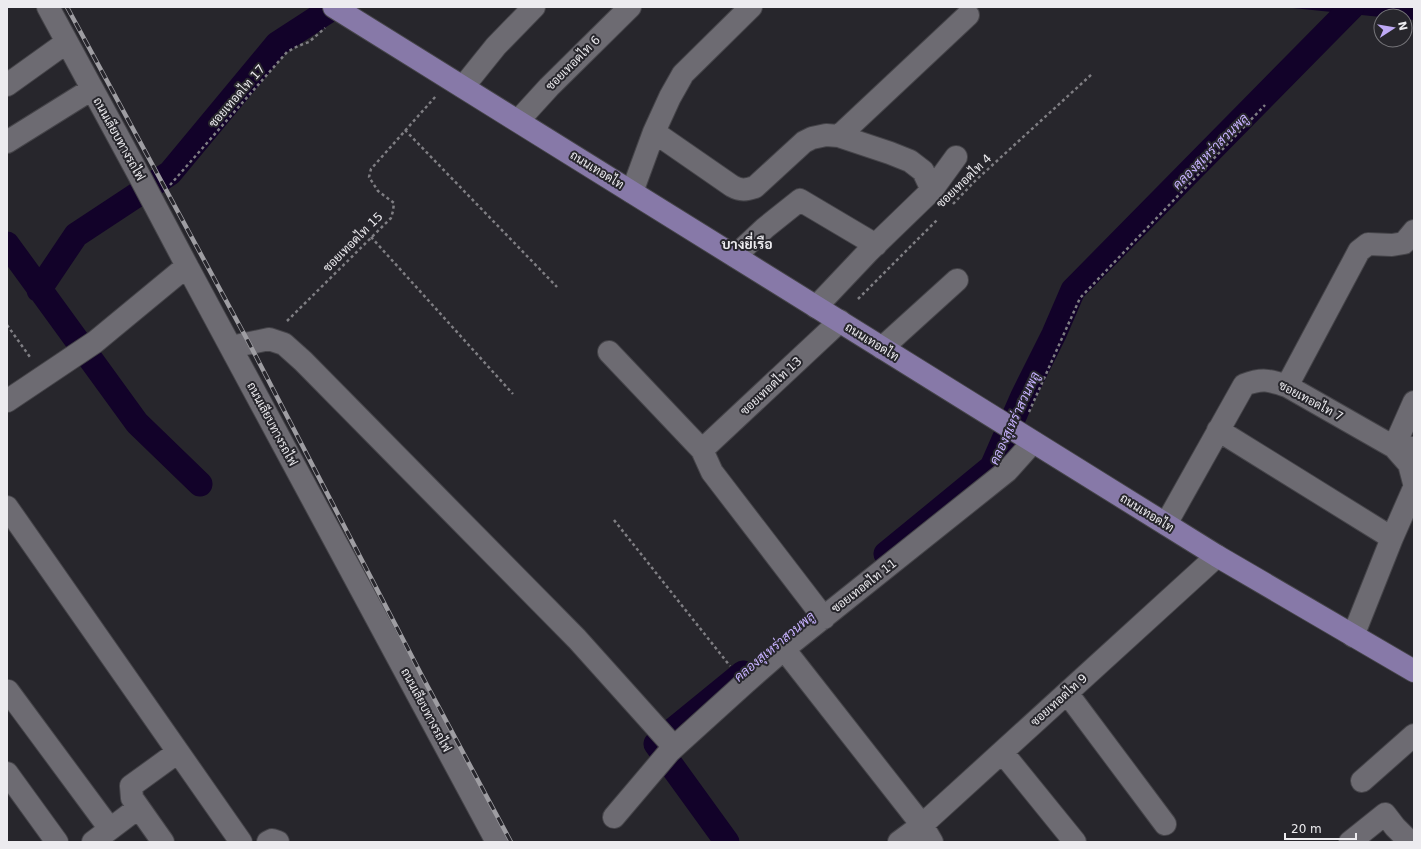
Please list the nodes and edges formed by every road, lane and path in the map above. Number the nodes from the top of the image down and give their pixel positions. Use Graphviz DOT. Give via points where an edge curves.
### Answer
graph roads {
  1 [pos="48,7"];
  2 [pos="534,7"];
  3 [pos="630,7"];
  4 [pos="751,7"];
  5 [pos="333,14"];
  6 [pos="968,14"];
  7 [pos="67,42"];
  8 [pos="1092,74"];
  9 [pos="457,83"];
  10 [pos="7,85"];
  11 [pos="92,89"];
  12 [pos="1264,105"];
  13 [pos="518,121"];
  14 [pos="405,130"];
  15 [pos="654,132"];
  16 [pos="839,136"];
  17 [pos="7,142"];
  18 [pos="956,157"];
  19 [pos="932,190"];
  20 [pos="632,192"];
  21 [pos="160,196"];
  22 [pos="947,209"];
  23 [pos="942,215"];
  24 [pos="1414,231"];
  25 [pos="371,238"];
  26 [pos="876,245"];
  27 [pos="735,256"];
  28 [pos="187,266"];
  29 [pos="957,280"];
  30 [pos="557,287"];
  31 [pos="858,299"];
  32 [pos="816,307"];
  33 [pos="840,322"];
  34 [pos="7,325"];
  35 [pos="269,339"];
  36 [pos="230,347"];
  37 [pos="882,348"];
  38 [pos="609,352"];
  39 [pos="44,376"];
  40 [pos="1287,386"];
  41 [pos="513,394"];
  42 [pos="7,401"];
  43 [pos="1414,402"];
  44 [pos="1028,414"];
  45 [pos="1218,430"];
  46 [pos="1017,432"];
  47 [pos="1404,447"];
  48 [pos="702,450"];
  49 [pos="1414,483"];
  50 [pos="1414,488"];
  51 [pos="7,507"];
  52 [pos="614,520"];
  53 [pos="1166,524"];
  54 [pos="1392,538"];
  55 [pos="1217,556"];
  56 [pos="824,618"];
  57 [pos="1353,636"];
  58 [pos="784,649"];
  59 [pos="1414,670"];
  60 [pos="744,684"];
  61 [pos="8,691"];
  62 [pos="1066,693"];
  63 [pos="1414,735"];
  64 [pos="178,752"];
  65 [pos="1002,752"];
  66 [pos="668,753"];
  67 [pos="7,773"];
  68 [pos="1362,781"];
  69 [pos="138,808"];
  70 [pos="614,817"];
  71 [pos="1165,824"];
  72 [pos="110,829"];
  73 [pos="927,834"];
  74 [pos="57,842"];
  75 [pos="93,842"];
  76 [pos="163,842"];
  77 [pos="241,842"];
  78 [pos="268,842"];
  79 [pos="278,842"];
  80 [pos="497,842"];
  81 [pos="899,842"];
  82 [pos="1075,842"];
  83 [pos="1350,842"];
  84 [pos="1410,842"];
  1 -- 7 [label="street, ถนนเลียบทางรถไฟ"];
  2 -- 9 [label="street"];
  3 -- 13 [label="street, ซอยเทอดไท 6" via="548,87"];
  4 -- 15 [label="street" via="683,74"];
  5 -- 9 [label="main road, ถนนเทอดไท"];
  5 -- 21 [label="path, ซอยเทอดไท 17" via="310,42 287,52"];
  6 -- 16 [label="street"];
  7 -- 10 [label="street"];
  7 -- 11 [label="street, ถนนเลียบทางรถไฟ"];
  8 -- 22 [label="path, ซอยเทอดไท 4"];
  9 -- 13 [label="main road, ถนนเทอดไท"];
  9 -- 14 [label="path, ซอยเทอดไท 15"];
  11 -- 17 [label="street"];
  11 -- 21 [label="street, ถนนเลียบทางรถไฟ" via="140,177"];
  12 -- 44 [label="path" via="1080,298"];
  13 -- 20 [label="main road, ถนนเทอดไท"];
  14 -- 25 [label="path, ซอยเทอดไท 15" via="371,169 370,178 378,191 394,202 391,218"];
  14 -- 30 [label="path"];
  15 -- 16 [label="street" via="740,190 755,187 804,142 826,134"];
  15 -- 20 [label="street"];
  16 -- 19 [label="street" via="910,161 923,171"];
  18 -- 19 [label="street"];
  19 -- 26 [label="street"];
  20 -- 27 [label="main road, ถนนเทอดไท"];
  21 -- 28 [label="street, ถนนเลียบทางรถไฟ"];
  23 -- 31 [label="path, ซอยเทอดไท 4"];
  24 -- 40 [label="street" via="1404,243 1368,244 1359,251"];
  25 -- 35 [label="path, ซอยเทอดไท 15"];
  25 -- 41 [label="path"];
  26 -- 27 [label="street" via="800,200"];
  26 -- 32 [label="street"];
  27 -- 32 [label="main road, ถนนเทอดไท"];
  28 -- 36 [label="street, ถนนเลียบทางรถไฟ"];
  28 -- 39 [label="street" via="95,342"];
  29 -- 37 [label="street"];
  32 -- 33 [label="main road, ถนนเทอดไท"];
  33 -- 37 [label="main road, ถนนเทอดไท"];
  33 -- 48 [label="street, ซอยเทอดไท 13"];
  34 -- 39 [label="path"];
  35 -- 36 [label="street"];
  35 -- 66 [label="street" via="284,344 303,361 577,639"];
  36 -- 80 [label="street, ถนนเลียบทางรถไฟ"];
  37 -- 46 [label="main road, ถนนเทอดไท"];
  38 -- 48 [label="street"];
  39 -- 42 [label="street"];
  40 -- 45 [label="street, ซอยเทอดไท 7" via="1270,380 1256,380 1244,385"];
  40 -- 47 [label="street, ซอยเทอดไท 7"];
  43 -- 47 [label="street"];
  45 -- 53 [label="street, ซอยเทอดไท 7"];
  45 -- 54 [label="street"];
  46 -- 53 [label="main road, ถนนเทอดไท"];
  46 -- 56 [label="street, ซอยเทอดไท 11" via="1007,471"];
  47 -- 49 [label="street, ซอยเทอดไท 7"];
  48 -- 56 [label="street" via="712,472"];
  50 -- 54 [label="street"];
  51 -- 64 [label="street"];
  52 -- 60 [label="path"];
  53 -- 55 [label="main road, ถนนเทอดไท"];
  54 -- 57 [label="street"];
  55 -- 57 [label="main road, ถนนเทอดไท"];
  55 -- 62 [label="street, ซอยเทอดไท 9"];
  56 -- 58 [label="street, ซอยเทอดไท 11"];
  57 -- 59 [label="main road, ถนนเทอดไท"];
  58 -- 60 [label="street, ซอยเทอดไท 11"];
  58 -- 73 [label="street"];
  60 -- 66 [label="street, ซอยเทอดไท 11"];
  61 -- 72 [label="street"];
  62 -- 65 [label="street, ซอยเทอดไท 9"];
  62 -- 71 [label="street"];
  63 -- 68 [label="street"];
  64 -- 69 [label="street" via="131,786 132,798"];
  64 -- 77 [label="street"];
  65 -- 73 [label="street, ซอยเทอดไท 9"];
  65 -- 82 [label="street"];
  66 -- 70 [label="street, ซอยเทอดไท 11"];
  67 -- 74 [label="street"];
  69 -- 72 [label="street"];
  69 -- 76 [label="street"];
  72 -- 75 [label="street"];
  73 -- 81 [label="street, ซอยเทอดไท 9"];
  78 -- 79 [label="street"];
  83 -- 84 [label="street" via="1385,814"];
}
